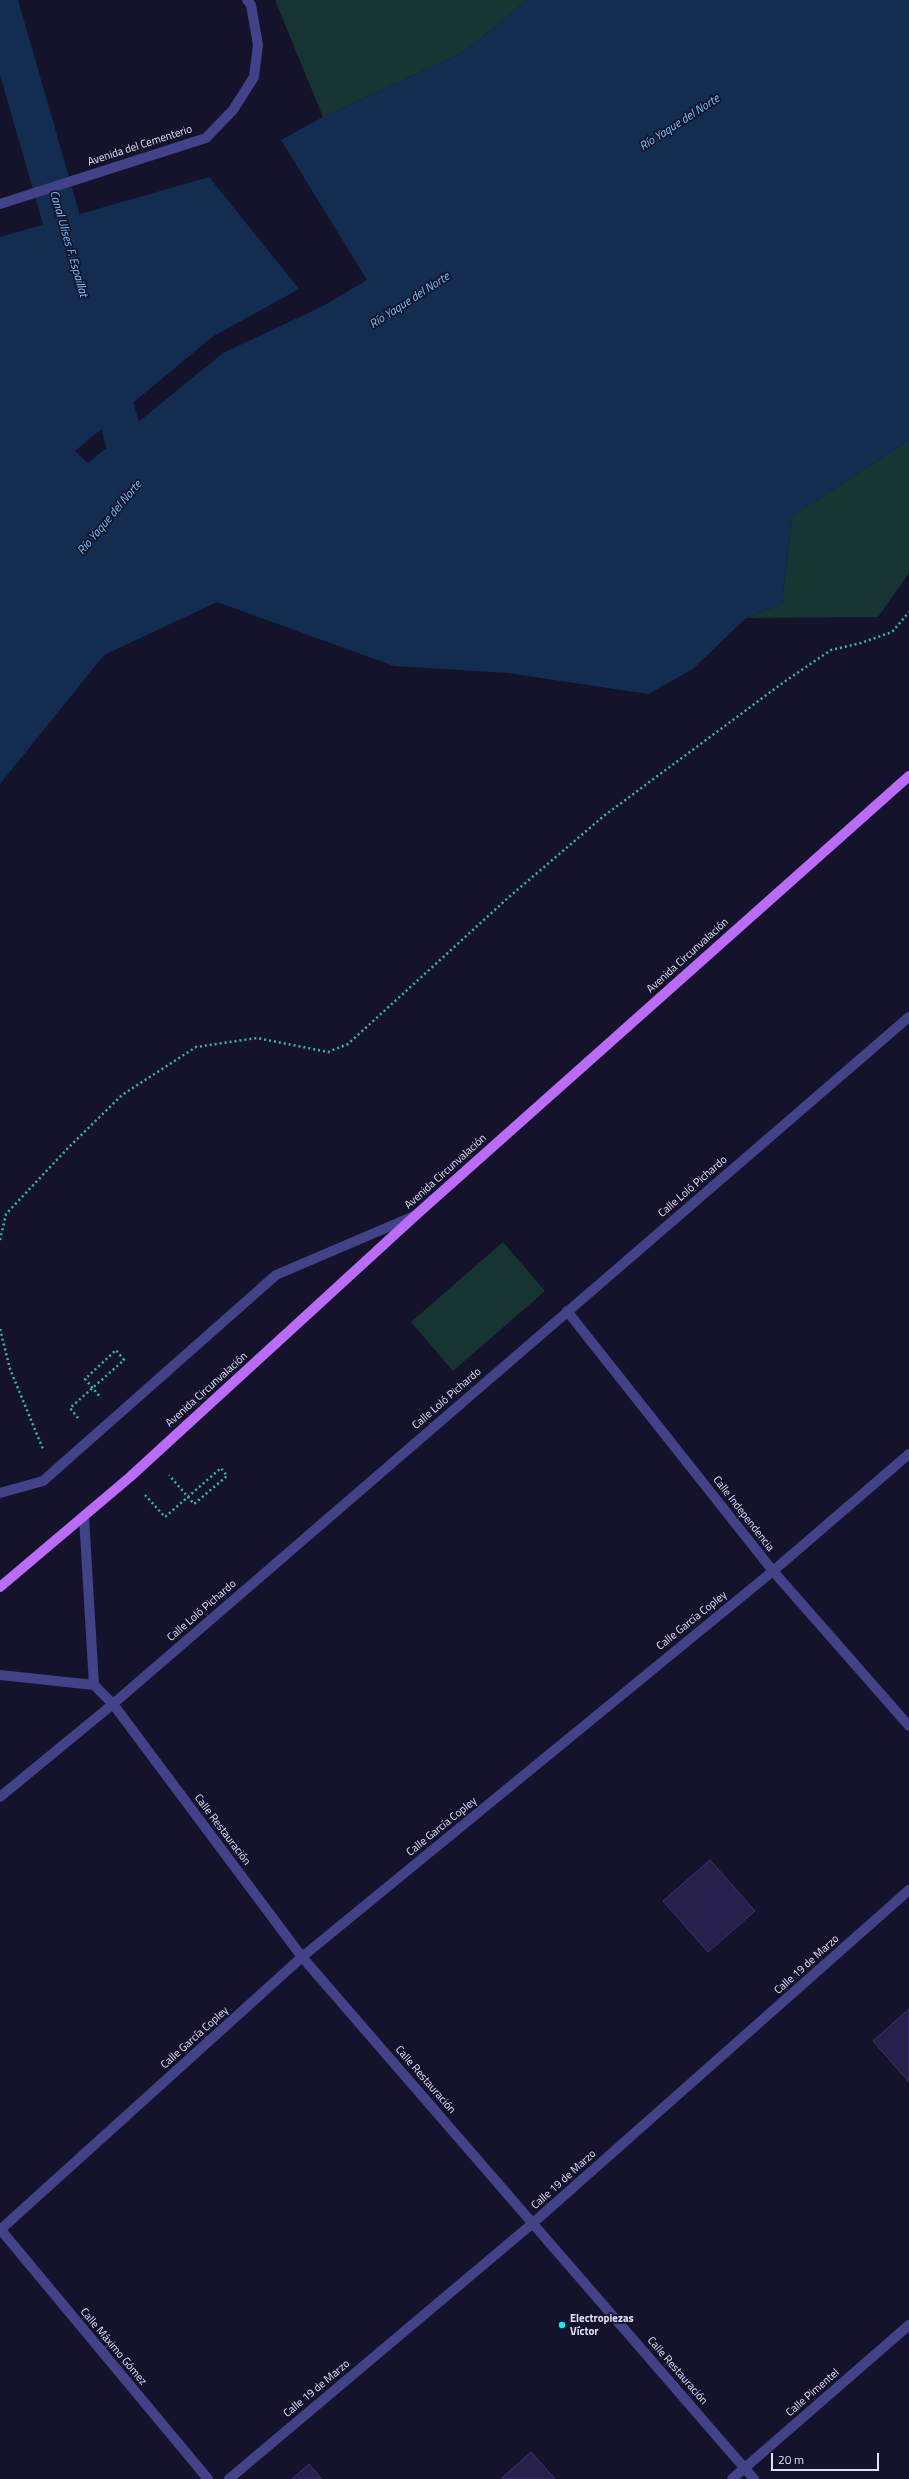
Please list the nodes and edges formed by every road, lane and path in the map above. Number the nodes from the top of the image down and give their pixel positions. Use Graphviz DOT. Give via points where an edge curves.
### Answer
graph roads {
  1 [pos="247,0"];
  2 [pos="0,204"];
  3 [pos="909,612"];
  4 [pos="909,776"];
  5 [pos="909,1017"];
  6 [pos="416,1215"];
  7 [pos="0,1240"];
  8 [pos="567,1311"];
  9 [pos="0,1329"];
  10 [pos="85,1379"];
  11 [pos="70,1408"];
  12 [pos="909,1454"];
  13 [pos="54,1472"];
  14 [pos="0,1493"];
  15 [pos="194,1504"];
  16 [pos="84,1517"];
  17 [pos="165,1517"];
  18 [pos="773,1571"];
  19 [pos="0,1587"];
  20 [pos="0,1674"];
  21 [pos="94,1685"];
  22 [pos="113,1704"];
  23 [pos="909,1726"];
  24 [pos="0,1797"];
  25 [pos="909,1890"];
  26 [pos="302,1957"];
  27 [pos="533,2223"];
  28 [pos="0,2230"];
  29 [pos="909,2325"];
  30 [pos="745,2468"];
  31 [pos="208,2479"];
  32 [pos="229,2479"];
  33 [pos="732,2479"];
  34 [pos="754,2479"];
  1 -- 2 [label="street, Avenida del Cementerio" via="251,5 258,45 254,77 233,110 206,138"];
  3 -- 7 [label="path" via="892,632 861,644 831,650 605,815 509,897 348,1044 328,1052 257,1038 196,1047 122,1095 6,1214"];
  4 -- 6 [label="main road, Avenida Circunvalación"];
  5 -- 8 [label="street, Calle Loló Pichardo"];
  6 -- 13 [label="street" via="276,1275"];
  6 -- 16 [label="main road, Avenida Circunvalación"];
  8 -- 18 [label="street, Calle Independencia"];
  8 -- 22 [label="street, Calle Loló Pichardo"];
  9 -- 13 [label="path" via="10,1369 36,1435"];
  10 -- 11 [label="path" via="116,1350 124,1360"];
  12 -- 18 [label="street, Calle García Copley"];
  13 -- 14 [label="street" via="43,1481"];
  15 -- 17 [label="path" via="227,1476 221,1468"];
  16 -- 19 [label="main road, Avenida Circunvalación"];
  16 -- 21 [label="street"];
  18 -- 23 [label="street, Calle Independencia"];
  18 -- 26 [label="street, Calle García Copley"];
  20 -- 21 [label="street"];
  21 -- 22 [label="street, Calle Restauración"];
  22 -- 24 [label="street, Calle Loló Pichardo"];
  22 -- 26 [label="street, Calle Restauración"];
  25 -- 27 [label="street, Calle 19 de Marzo"];
  26 -- 27 [label="street, Calle Restauración"];
  26 -- 28 [label="street, Calle García Copley"];
  27 -- 30 [label="street, Calle Restauración"];
  27 -- 32 [label="street, Calle 19 de Marzo"];
  28 -- 31 [label="street, Calle Máximo Gómez"];
  29 -- 30 [label="street, Calle Pimentel"];
  30 -- 33 [label="street, Calle Pimentel"];
  30 -- 34 [label="street, Calle Restauración"];
}
